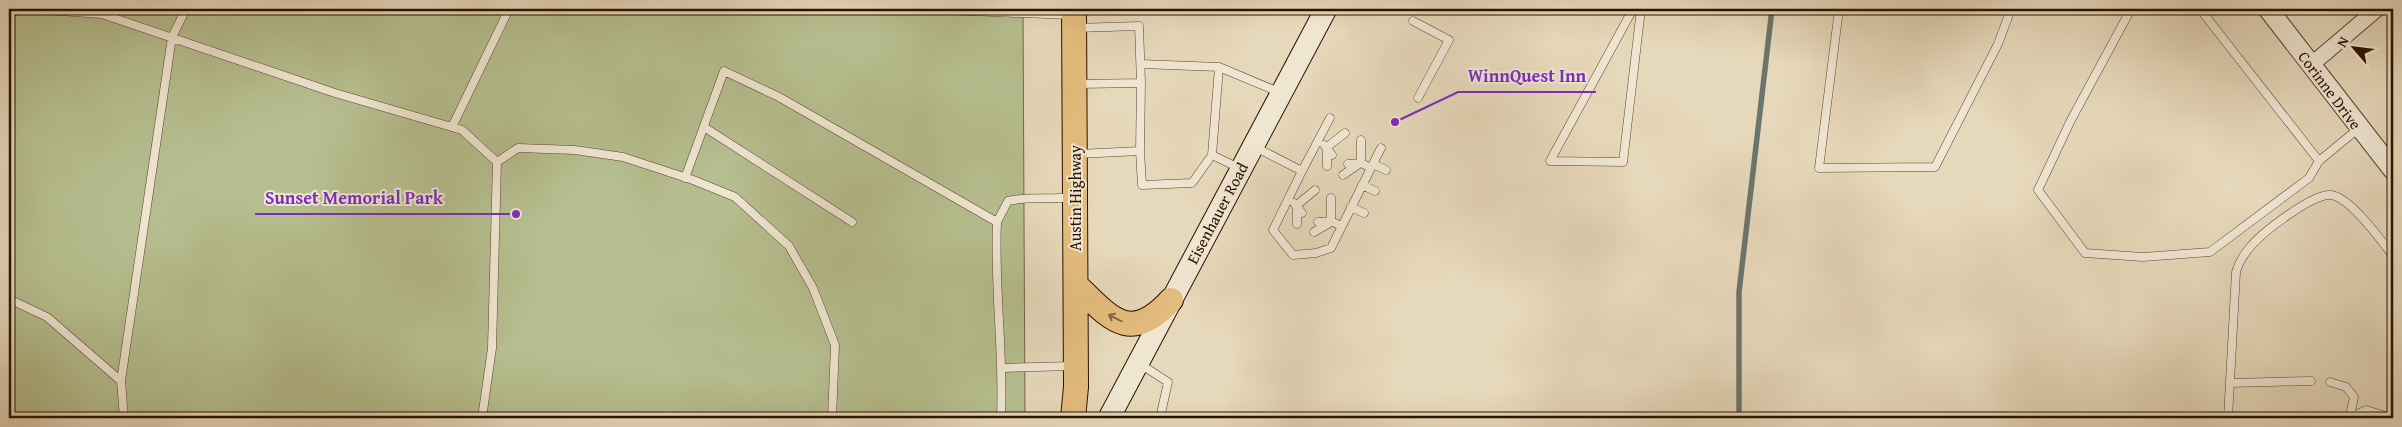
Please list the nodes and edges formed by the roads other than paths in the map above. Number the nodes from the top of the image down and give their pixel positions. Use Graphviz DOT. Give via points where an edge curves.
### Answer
graph roads {
  1 [pos="30,9"];
  2 [pos="186,9"];
  3 [pos="509,9"];
  4 [pos="920,9"];
  5 [pos="1326,9"];
  6 [pos="1633,9"];
  7 [pos="1641,9"];
  8 [pos="1838,9"];
  9 [pos="2011,9"];
  10 [pos="2131,9"];
  11 [pos="2200,9"];
  12 [pos="2268,9"];
  13 [pos="2378,9"];
  14 [pos="9,12"];
  15 [pos="1074,17"];
  16 [pos="1413,21"];
  17 [pos="172,37"];
  18 [pos="1141,64"];
  19 [pos="2312,65"];
  20 [pos="1219,67"];
  21 [pos="1141,83"];
  22 [pos="1075,84"];
  23 [pos="1281,93"];
  24 [pos="1418,98"];
  25 [pos="1330,118"];
  26 [pos="704,127"];
  27 [pos="452,128"];
  28 [pos="2359,128"];
  29 [pos="1345,132"];
  30 [pos="1361,140"];
  31 [pos="1318,142"];
  32 [pos="1339,144"];
  33 [pos="1253,146"];
  34 [pos="1327,147"];
  35 [pos="1381,148"];
  36 [pos="1140,151"];
  37 [pos="1355,152"];
  38 [pos="1076,154"];
  39 [pos="1212,155"];
  40 [pos="1332,156"];
  41 [pos="2320,161"];
  42 [pos="498,162"];
  43 [pos="1361,163"];
  44 [pos="1348,164"];
  45 [pos="1327,166"];
  46 [pos="1372,166"];
  47 [pos="1241,169"];
  48 [pos="1386,170"];
  49 [pos="2393,170"];
  50 [pos="1302,172"];
  51 [pos="1343,175"];
  52 [pos="685,178"];
  53 [pos="1362,185"];
  54 [pos="1315,190"];
  55 [pos="1375,192"];
  56 [pos="1076,197"];
  57 [pos="1332,198"];
  58 [pos="1288,200"];
  59 [pos="1309,202"];
  60 [pos="1297,205"];
  61 [pos="1351,207"];
  62 [pos="1326,210"];
  63 [pos="1302,213"];
  64 [pos="1364,213"];
  65 [pos="1331,221"];
  66 [pos="852,222"];
  67 [pos="997,222"];
  68 [pos="1318,222"];
  69 [pos="1297,224"];
  70 [pos="1341,226"];
  71 [pos="1314,232"];
  72 [pos="2393,256"];
  73 [pos="1076,285"];
  74 [pos="9,299"];
  75 [pos="1171,300"];
  76 [pos="1138,363"];
  77 [pos="1002,368"];
  78 [pos="1076,376"];
  79 [pos="121,381"];
  80 [pos="2310,382"];
  81 [pos="2330,382"];
  82 [pos="2231,383"];
  83 [pos="2350,417"];
  84 [pos="124,418"];
  85 [pos="482,418"];
  86 [pos="832,418"];
  87 [pos="1001,418"];
  88 [pos="1073,418"];
  89 [pos="1084,418"];
  90 [pos="1109,418"];
  91 [pos="1160,418"];
  92 [pos="2228,418"];
  93 [pos="2392,418"];
  1 -- 14 [label="lane"];
  1 -- 17 [label="lane" via="102,14"];
  2 -- 17 [label="lane"];
  3 -- 27 [label="lane"];
  4 -- 15 [label="lane"];
  5 -- 23 [label="main road, Eisenhauer Road"];
  6 -- 7 [label="lane" via="1550,161 1623,162"];
  8 -- 9 [label="lane" via="1819,168 1934,167 1998,44"];
  10 -- 41 [label="lane" via="2071,120 2038,190 2085,253 2143,258 2210,252 2309,178"];
  11 -- 41 [label="lane"];
  12 -- 19 [label="street, Corinne Drive"];
  13 -- 19 [label="street"];
  15 -- 18 [label="lane" via="1139,26"];
  15 -- 22 [label="main road, Austin Highway"];
  16 -- 24 [label="lane" via="1449,40"];
  17 -- 27 [label="lane" via="335,93"];
  17 -- 79 [label="lane"];
  18 -- 20 [label="lane"];
  18 -- 21 [label="lane"];
  19 -- 28 [label="street, Corinne Drive"];
  20 -- 23 [label="lane"];
  20 -- 39 [label="lane"];
  21 -- 22 [label="lane"];
  21 -- 36 [label="lane"];
  22 -- 38 [label="main road, Austin Highway"];
  23 -- 33 [label="main road, Eisenhauer Road"];
  25 -- 31 [label="lane"];
  26 -- 52 [label="lane"];
  26 -- 66 [label="lane"];
  26 -- 67 [label="lane" via="724,71 779,97"];
  27 -- 42 [label="lane" via="462,130"];
  28 -- 41 [label="lane"];
  28 -- 49 [label="street, Corinne Drive"];
  29 -- 34 [label="lane"];
  30 -- 43 [label="lane"];
  31 -- 34 [label="lane"];
  31 -- 50 [label="lane"];
  32 -- 34 [label="lane"];
  33 -- 47 [label="main road, Eisenhauer Road"];
  33 -- 50 [label="lane"];
  34 -- 40 [label="lane"];
  34 -- 45 [label="lane"];
  35 -- 46 [label="lane"];
  36 -- 38 [label="lane"];
  36 -- 39 [label="lane" via="1142,185 1192,183"];
  37 -- 43 [label="lane"];
  38 -- 56 [label="main road, Austin Highway"];
  39 -- 47 [label="lane"];
  42 -- 52 [label="lane" via="518,148 575,150 623,157"];
  42 -- 85 [label="lane" via="492,348"];
  43 -- 44 [label="lane"];
  43 -- 46 [label="lane"];
  43 -- 51 [label="lane"];
  46 -- 48 [label="lane"];
  46 -- 53 [label="lane"];
  47 -- 75 [label="main road, Eisenhauer Road"];
  50 -- 58 [label="lane"];
  52 -- 86 [label="lane" via="735,197 789,246 813,288 835,345"];
  53 -- 55 [label="lane"];
  53 -- 61 [label="lane"];
  54 -- 60 [label="lane"];
  56 -- 67 [label="lane" via="1025,197 1008,201"];
  56 -- 73 [label="main road, Austin Highway"];
  57 -- 65 [label="lane"];
  58 -- 60 [label="lane"];
  58 -- 70 [label="lane" via="1273,230 1293,255 1331,248"];
  59 -- 60 [label="lane"];
  60 -- 63 [label="lane"];
  60 -- 69 [label="lane"];
  61 -- 64 [label="lane"];
  61 -- 70 [label="lane"];
  62 -- 65 [label="lane"];
  65 -- 68 [label="lane"];
  65 -- 70 [label="lane"];
  65 -- 71 [label="lane"];
  67 -- 77 [label="lane"];
  72 -- 82 [label="lane" via="2344,200 2331,195 2320,196 2293,212 2253,244 2239,261 2232,313"];
  75 -- 73 [label="main road, one-way" via="1158,314 1131,325 1113,319"];
  73 -- 78 [label="main road, Austin Highway"];
  74 -- 79 [label="lane" via="47,317"];
  75 -- 76 [label="main road, Eisenhauer Road"];
  76 -- 90 [label="main road, Eisenhauer Road"];
  76 -- 91 [label="lane" via="1168,382"];
  77 -- 78 [label="lane"];
  77 -- 87 [label="lane"];
  78 -- 88 [label="main road, Austin Highway"];
  78 -- 89 [label="main road, Austin Highway"];
  79 -- 84 [label="lane"];
  80 -- 82 [label="lane"];
  81 -- 83 [label="lane" via="2346,387 2354,397"];
  82 -- 92 [label="lane"];
  83 -- 93 [label="lane" via="2366,410"];
}
